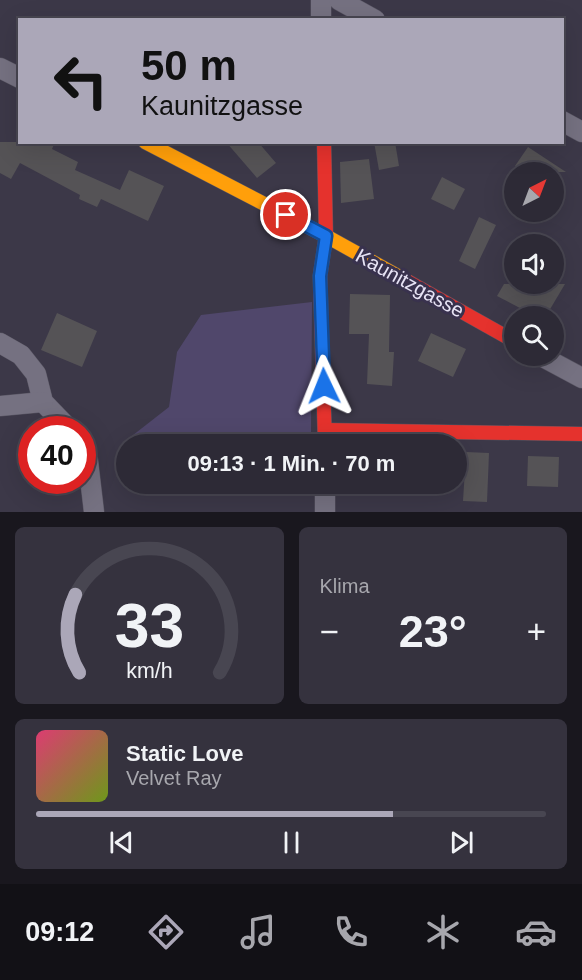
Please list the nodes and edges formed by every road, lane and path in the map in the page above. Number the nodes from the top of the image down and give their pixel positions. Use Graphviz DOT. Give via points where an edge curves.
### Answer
graph roads {
  1 [pos="321,0"];
  2 [pos="339,0"];
  3 [pos="321,18"];
  4 [pos="371,18"];
  5 [pos="0,68"];
  6 [pos="18,77"];
  7 [pos="564,121"];
  8 [pos="582,132"];
  9 [pos="149,144"];
  10 [pos="324,144"];
  11 [pos="326,236"];
  12 [pos="504,335"];
  13 [pos="0,343"];
  14 [pos="560,366"];
  15 [pos="582,378"];
  16 [pos="43,402"];
  17 [pos="0,406"];
  18 [pos="56,416"];
  19 [pos="325,430"];
  20 [pos="325,434"];
  21 [pos="582,434"];
  22 [pos="92,494"];
  23 [pos="325,494"];
  24 [pos="94,512"];
  25 [pos="325,512"];
  1 -- 3 [label="street"];
  2 -- 4 [label="street"];
  5 -- 6 [label="street"];
  7 -- 8 [label="street"];
  9 -- 11 [label="street, Kaunitzgasse"];
  10 -- 11 [label="street"];
  11 -- 12 [label="street, Kaunitzgasse"];
  11 -- 19 [label="street" via="320,276"];
  13 -- 16 [label="street" via="21,355 36,374"];
  14 -- 15 [label="street"];
  16 -- 17 [label="street"];
  16 -- 18 [label="street"];
  19 -- 20 [label="street"];
  19 -- 21 [label="street"];
  22 -- 24 [label="street"];
  23 -- 25 [label="street"];
}
